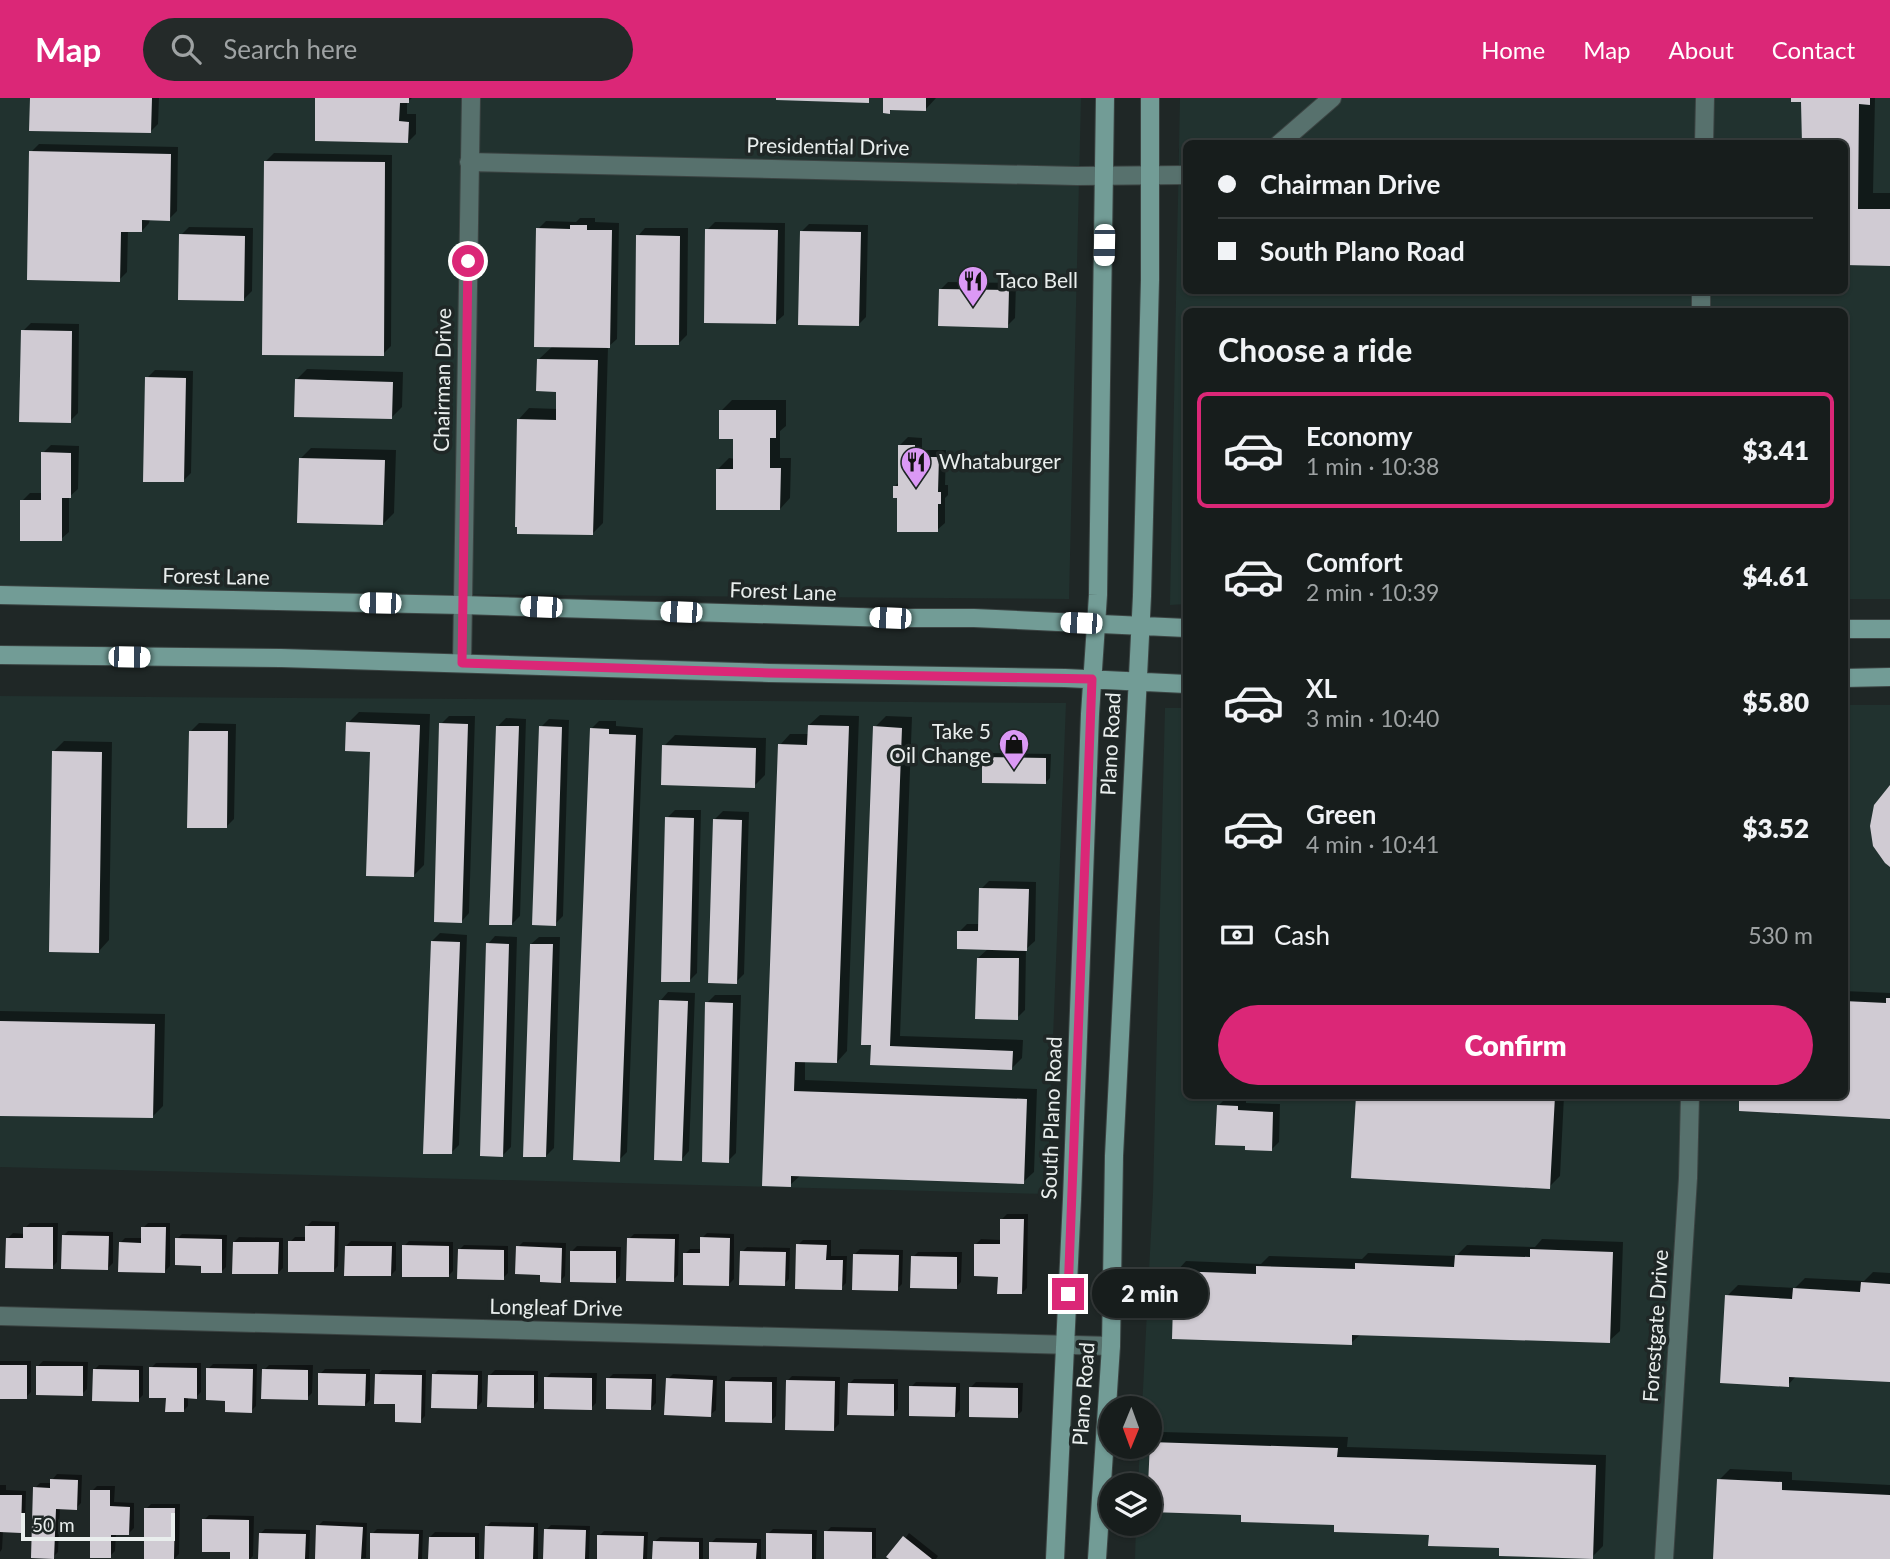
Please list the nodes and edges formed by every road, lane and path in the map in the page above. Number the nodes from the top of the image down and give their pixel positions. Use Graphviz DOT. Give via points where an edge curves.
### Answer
graph roads {
  1 [pos="471,98"];
  2 [pos="1105,98"];
  3 [pos="1150,98"];
  4 [pos="1332,98"];
  5 [pos="1705,98"];
  6 [pos="1284,140"];
  7 [pos="1704,140"];
  8 [pos="469,162"];
  9 [pos="1183,175"];
  10 [pos="1105,176"];
  11 [pos="1151,176"];
  12 [pos="0,595"];
  13 [pos="462,605"];
  14 [pos="1096,623"];
  15 [pos="1140,626"];
  16 [pos="1183,628"];
  17 [pos="1848,629"];
  18 [pos="1890,629"];
  19 [pos="0,655"];
  20 [pos="462,663"];
  21 [pos="1890,677"];
  22 [pos="1848,678"];
  23 [pos="1092,679"];
  24 [pos="1137,682"];
  25 [pos="1183,684"];
  26 [pos="1690,1099"];
  27 [pos="0,1316"];
  28 [pos="1066,1343"];
  29 [pos="1111,1346"];
  30 [pos="1055,1559"];
  31 [pos="1097,1559"];
  32 [pos="1664,1559"];
  1 -- 8 [label="street, Chairman Drive"];
  2 -- 10 [label="main road, Plano Road"];
  3 -- 11 [label="main road, Plano Road"];
  4 -- 6 [label="street"];
  5 -- 7 [label="street"];
  8 -- 10 [label="street, Presidential Drive"];
  8 -- 13 [label="street, Chairman Drive"];
  9 -- 11 [label="street, Presidential Drive"];
  10 -- 11 [label="street, Presidential Drive"];
  10 -- 14 [label="main road, Plano Road"];
  11 -- 15 [label="main road, Plano Road"];
  12 -- 13 [label="main road, Forest Lane"];
  13 -- 14 [label="main road, Forest Lane"];
  13 -- 20 [label="street, Chairman Drive"];
  14 -- 15 [label="main road, Forest Lane"];
  14 -- 23 [label="main road, Plano Road"];
  15 -- 16 [label="main road, Forest Lane"];
  15 -- 24 [label="main road, Plano Road"];
  17 -- 18 [label="main road"];
  19 -- 20 [label="main road"];
  20 -- 23 [label="main road"];
  21 -- 22 [label="main road"];
  23 -- 24 [label="main road"];
  23 -- 28 [label="main road, South Plano Road"];
  24 -- 25 [label="main road"];
  24 -- 29 [label="main road, Plano Road" via="1114,1156"];
  26 -- 32 [label="street, Forestgate Drive"];
  27 -- 28 [label="street, Longleaf Drive"];
  28 -- 29 [label="street, Longleaf Drive"];
  28 -- 30 [label="main road, South Plano Road"];
  29 -- 31 [label="main road, Plano Road"];
}
